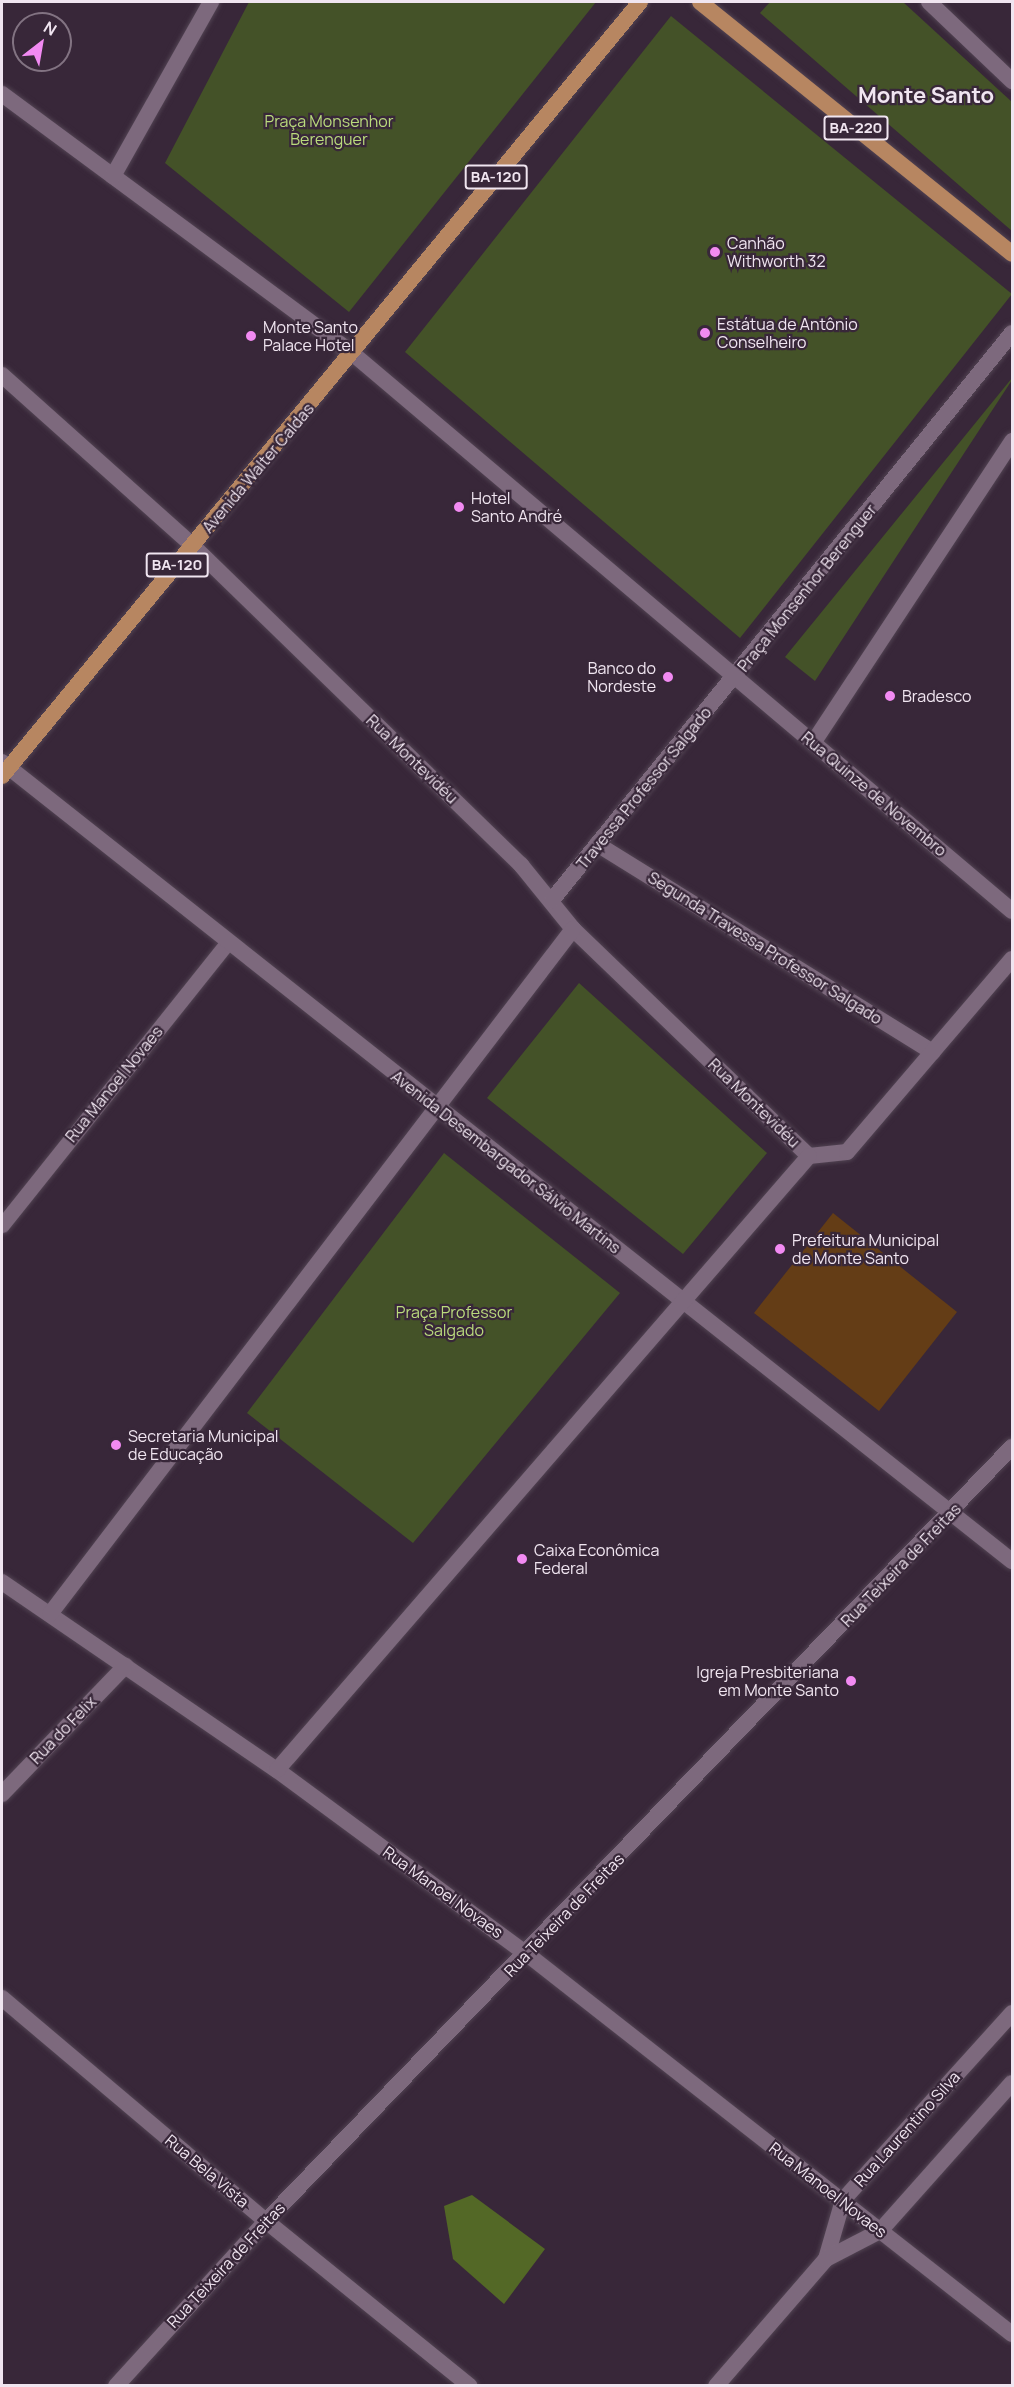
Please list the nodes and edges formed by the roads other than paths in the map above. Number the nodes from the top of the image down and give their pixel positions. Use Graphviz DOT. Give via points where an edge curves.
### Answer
graph roads {
  1 [pos="211,2"];
  2 [pos="640,2"];
  3 [pos="929,2"];
  4 [pos="710,4"];
  5 [pos="1012,81"];
  6 [pos="2,94"];
  7 [pos="113,176"];
  8 [pos="1012,254"];
  9 [pos="1012,333"];
  10 [pos="352,353"];
  11 [pos="2,375"];
  12 [pos="1012,441"];
  13 [pos="193,546"];
  14 [pos="736,676"];
  15 [pos="813,743"];
  16 [pos="4,768"];
  17 [pos="597,844"];
  18 [pos="552,900"];
  19 [pos="1012,911"];
  20 [pos="573,929"];
  21 [pos="227,943"];
  22 [pos="1012,959"];
  23 [pos="933,1052"];
  24 [pos="437,1106"];
  25 [pos="809,1156"];
  26 [pos="2,1225"];
  27 [pos="683,1303"];
  28 [pos="1012,1447"];
  29 [pos="952,1513"];
  30 [pos="1012,1562"];
  31 [pos="2,1582"];
  32 [pos="50,1614"];
  33 [pos="125,1666"];
  34 [pos="277,1770"];
  35 [pos="2,1794"];
  36 [pos="527,1954"];
  37 [pos="2,1998"];
  38 [pos="1012,2013"];
  39 [pos="1012,2083"];
  40 [pos="843,2200"];
  41 [pos="266,2221"];
  42 [pos="880,2231"];
  43 [pos="826,2259"];
  44 [pos="1012,2334"];
  45 [pos="116,2385"];
  46 [pos="470,2385"];
  47 [pos="716,2385"];
  1 -- 7 [label="street"];
  2 -- 10 [label="main road, BA-120"];
  3 -- 5 [label="street"];
  4 -- 8 [label="main road, BA-220"];
  6 -- 7 [label="street"];
  7 -- 10 [label="street, Praça Monsenhor Berenguer"];
  9 -- 14 [label="street, Praça Monsenhor Berenguer"];
  10 -- 13 [label="main road, Avenida Walter Caldas / BA-120"];
  10 -- 14 [label="street, Praça Monsenhor Berenguer"];
  11 -- 13 [label="street, Rua Montevidéu"];
  12 -- 15 [label="street"];
  13 -- 16 [label="main road, Avenida Walter Caldas / BA-120"];
  13 -- 18 [label="street, Rua Montevidéu" via="521,865"];
  14 -- 15 [label="street, Rua Quinze de Novembro"];
  14 -- 17 [label="street, Travessa Professor Salgado"];
  15 -- 19 [label="street, Rua Quinze de Novembro"];
  16 -- 21 [label="street, Avenida Desembargador Sálvio Martins"];
  17 -- 18 [label="street, Travessa Professor Salgado"];
  17 -- 23 [label="street, Segunda Travessa Professor Salgado"];
  18 -- 20 [label="street, Rua Montevidéu"];
  20 -- 24 [label="street"];
  20 -- 25 [label="street, Rua Montevidéu"];
  21 -- 24 [label="street, Avenida Desembargador Sálvio Martins"];
  21 -- 26 [label="lane, Rua Manoel Novaes"];
  22 -- 23 [label="street"];
  23 -- 25 [label="street" via="847,1152"];
  24 -- 27 [label="street, Avenida Desembargador Sálvio Martins"];
  24 -- 32 [label="street"];
  25 -- 27 [label="street"];
  27 -- 29 [label="street, Avenida Desembargador Sálvio Martins"];
  27 -- 34 [label="street"];
  28 -- 29 [label="street, Rua Teixeira de Freitas"];
  29 -- 30 [label="street, Avenida Desembargador Sálvio Martins"];
  29 -- 36 [label="street, Rua Teixeira de Freitas"];
  31 -- 32 [label="street, Rua Manoel Novaes"];
  32 -- 33 [label="street, Rua Manoel Novaes"];
  33 -- 34 [label="street, Rua Manoel Novaes"];
  33 -- 35 [label="street, Rua do Felix"];
  34 -- 36 [label="street, Rua Manoel Novaes"];
  36 -- 40 [label="street, Rua Manoel Novaes"];
  36 -- 41 [label="street, Rua Teixeira de Freitas"];
  37 -- 41 [label="street, Rua Bela Vista"];
  38 -- 40 [label="street, Rua Laurentino Silva"];
  39 -- 42 [label="street, Rua Laurentino Silva"];
  40 -- 42 [label="street, Rua Manoel Novaes"];
  40 -- 43 [label="street, Rua Laurentino Silva"];
  41 -- 45 [label="street, Rua Teixeira de Freitas"];
  41 -- 46 [label="street, Rua Bela Vista"];
  42 -- 43 [label="street, Rua Laurentino Silva"];
  42 -- 44 [label="street, Rua Manoel Novaes"];
  43 -- 47 [label="street, Rua Laurentino Silva"];
}
